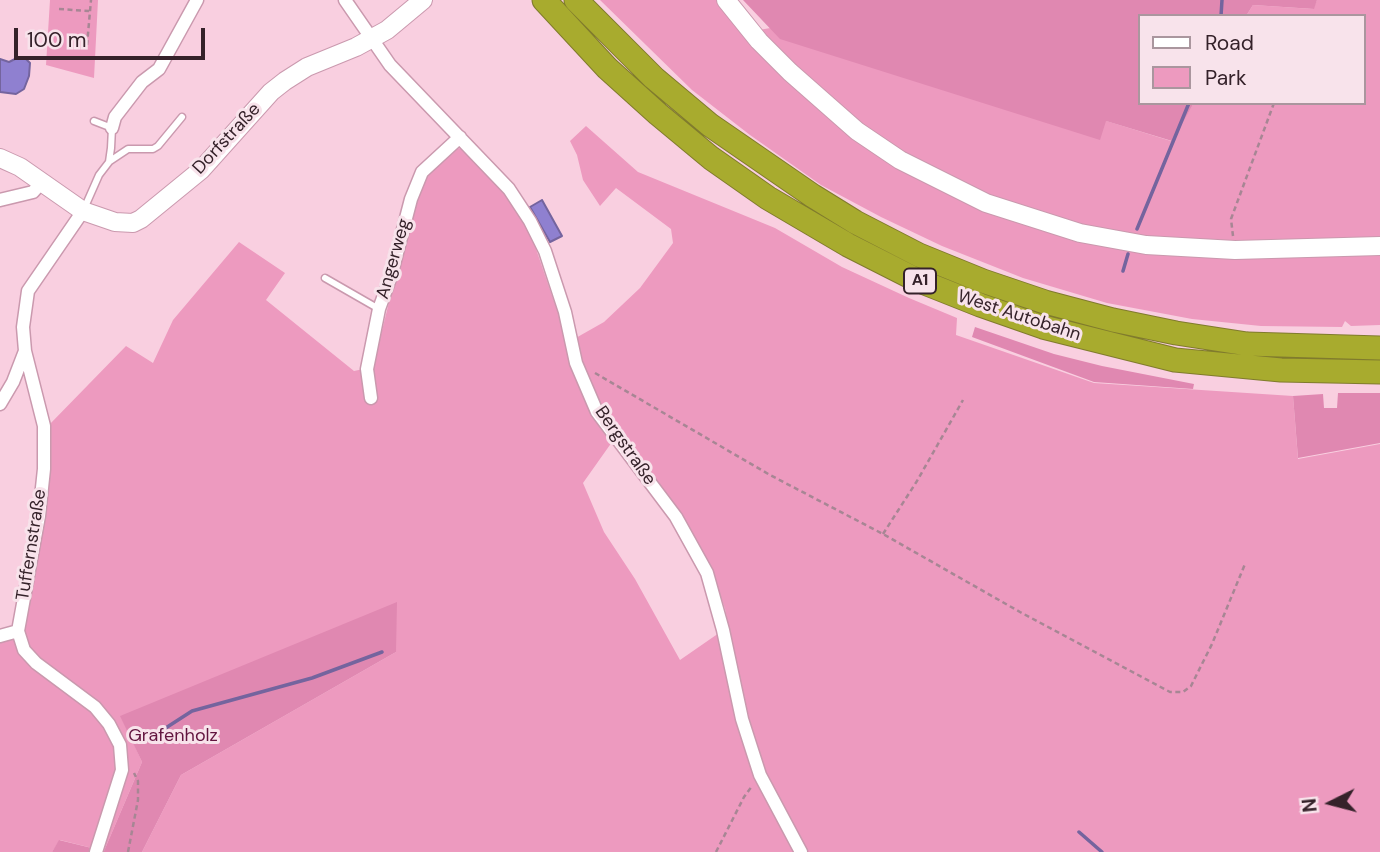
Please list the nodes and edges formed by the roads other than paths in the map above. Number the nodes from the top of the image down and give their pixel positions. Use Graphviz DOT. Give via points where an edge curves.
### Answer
graph roads {
  1 [pos="197,0"];
  2 [pos="345,0"];
  3 [pos="423,0"];
  4 [pos="544,0"];
  5 [pos="576,0"];
  6 [pos="726,0"];
  7 [pos="372,39"];
  8 [pos="182,117"];
  9 [pos="94,121"];
  10 [pos="112,128"];
  11 [pos="460,137"];
  12 [pos="0,158"];
  13 [pos="109,162"];
  14 [pos="42,183"];
  15 [pos="0,201"];
  16 [pos="83,211"];
  17 [pos="1380,246"];
  18 [pos="325,278"];
  19 [pos="379,309"];
  20 [pos="1380,348"];
  21 [pos="25,351"];
  22 [pos="1380,372"];
  23 [pos="371,398"];
  24 [pos="0,404"];
  25 [pos="18,631"];
  26 [pos="0,636"];
  27 [pos="96,852"];
  28 [pos="801,852"];
  1 -- 10 [label="street" via="159,69 135,91"];
  2 -- 7 [label="street, Bergstraße"];
  3 -- 7 [label="street, Dorfstraße"];
  4 -- 22 [label="highway, West Autobahn / A1" via="607,68 711,158 768,198 917,280 1043,327 1175,360 1281,370"];
  5 -- 20 [label="highway, West Autobahn / A1" via="654,78 710,125 813,196 919,255 1045,302 1176,333 1247,344"];
  6 -- 17 [label="street" via="759,41 858,131 900,160 986,203 1080,233 1146,245 1235,250"];
  7 -- 11 [label="street, Bergstraße" via="390,65"];
  7 -- 16 [label="street, Dorfstraße" via="285,81 201,170 141,219 115,222"];
  8 -- 13 [label="lane" via="158,146 128,149"];
  9 -- 10 [label="lane"];
  10 -- 13 [label="lane"];
  11 -- 19 [label="street, Angerweg" via="422,172"];
  11 -- 28 [label="street, Bergstraße" via="509,189 530,221 545,251 576,363 597,412 676,517 707,573 760,775"];
  12 -- 14 [label="street, Dorfstraße"];
  13 -- 16 [label="lane"];
  14 -- 15 [label="street" via="33,192"];
  14 -- 16 [label="street, Dorfstraße"];
  16 -- 21 [label="street, Tuffernstraße" via="28,291"];
  18 -- 19 [label="lane"];
  19 -- 23 [label="street, Angerweg" via="367,369"];
  21 -- 24 [label="street"];
  21 -- 25 [label="street, Tuffernstraße" via="44,426 44,469"];
  25 -- 26 [label="street"];
  25 -- 27 [label="street" via="24,650 95,707 120,745 122,770"];
}
